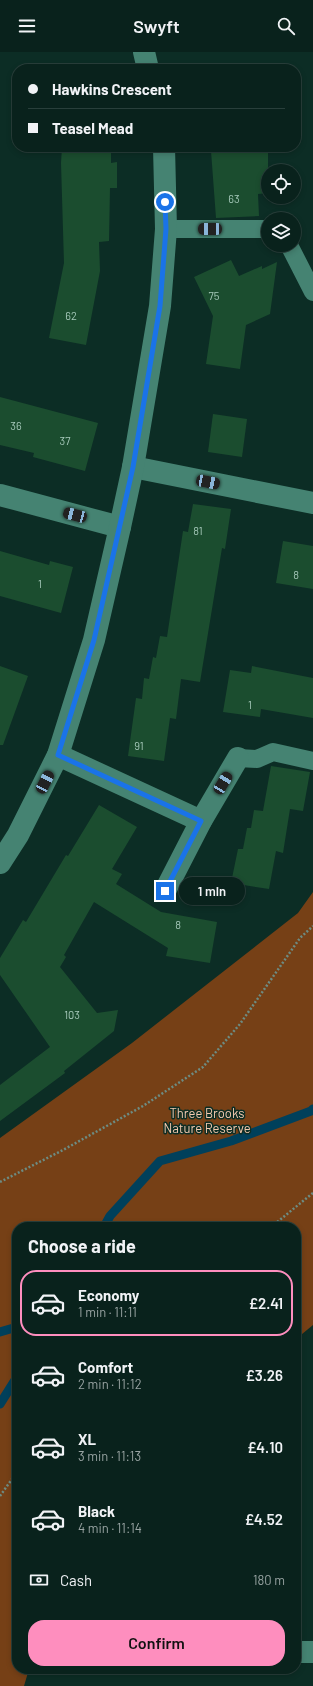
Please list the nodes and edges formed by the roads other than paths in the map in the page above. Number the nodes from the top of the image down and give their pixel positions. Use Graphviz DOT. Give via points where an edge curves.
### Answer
graph roads {
  1 [pos="144,52"];
  2 [pos="147,64"];
  3 [pos="164,152"];
  4 [pos="166,229"];
  5 [pos="261,229"];
  6 [pos="293,252"];
  7 [pos="313,292"];
  8 [pos="133,467"];
  9 [pos="0,495"];
  10 [pos="313,503"];
  11 [pos="120,527"];
  12 [pos="58,755"];
  13 [pos="238,758"];
  14 [pos="313,761"];
  15 [pos="201,821"];
  16 [pos="0,863"];
  17 [pos="165,891"];
  18 [pos="301,1652"];
  19 [pos="313,1652"];
  1 -- 2 [label="street"];
  3 -- 4 [label="street"];
  4 -- 5 [label="lane"];
  4 -- 8 [label="street" via="160,306"];
  6 -- 7 [label="lane"];
  8 -- 10 [label="street"];
  8 -- 11 [label="street"];
  9 -- 11 [label="street"];
  11 -- 12 [label="street" via="94,640"];
  12 -- 15 [label="street"];
  12 -- 16 [label="street" via="18,835"];
  13 -- 14 [label="lane" via="257,759 273,752"];
  13 -- 15 [label="street"];
  15 -- 17 [label="street"];
  18 -- 19 [label="street"];
}
